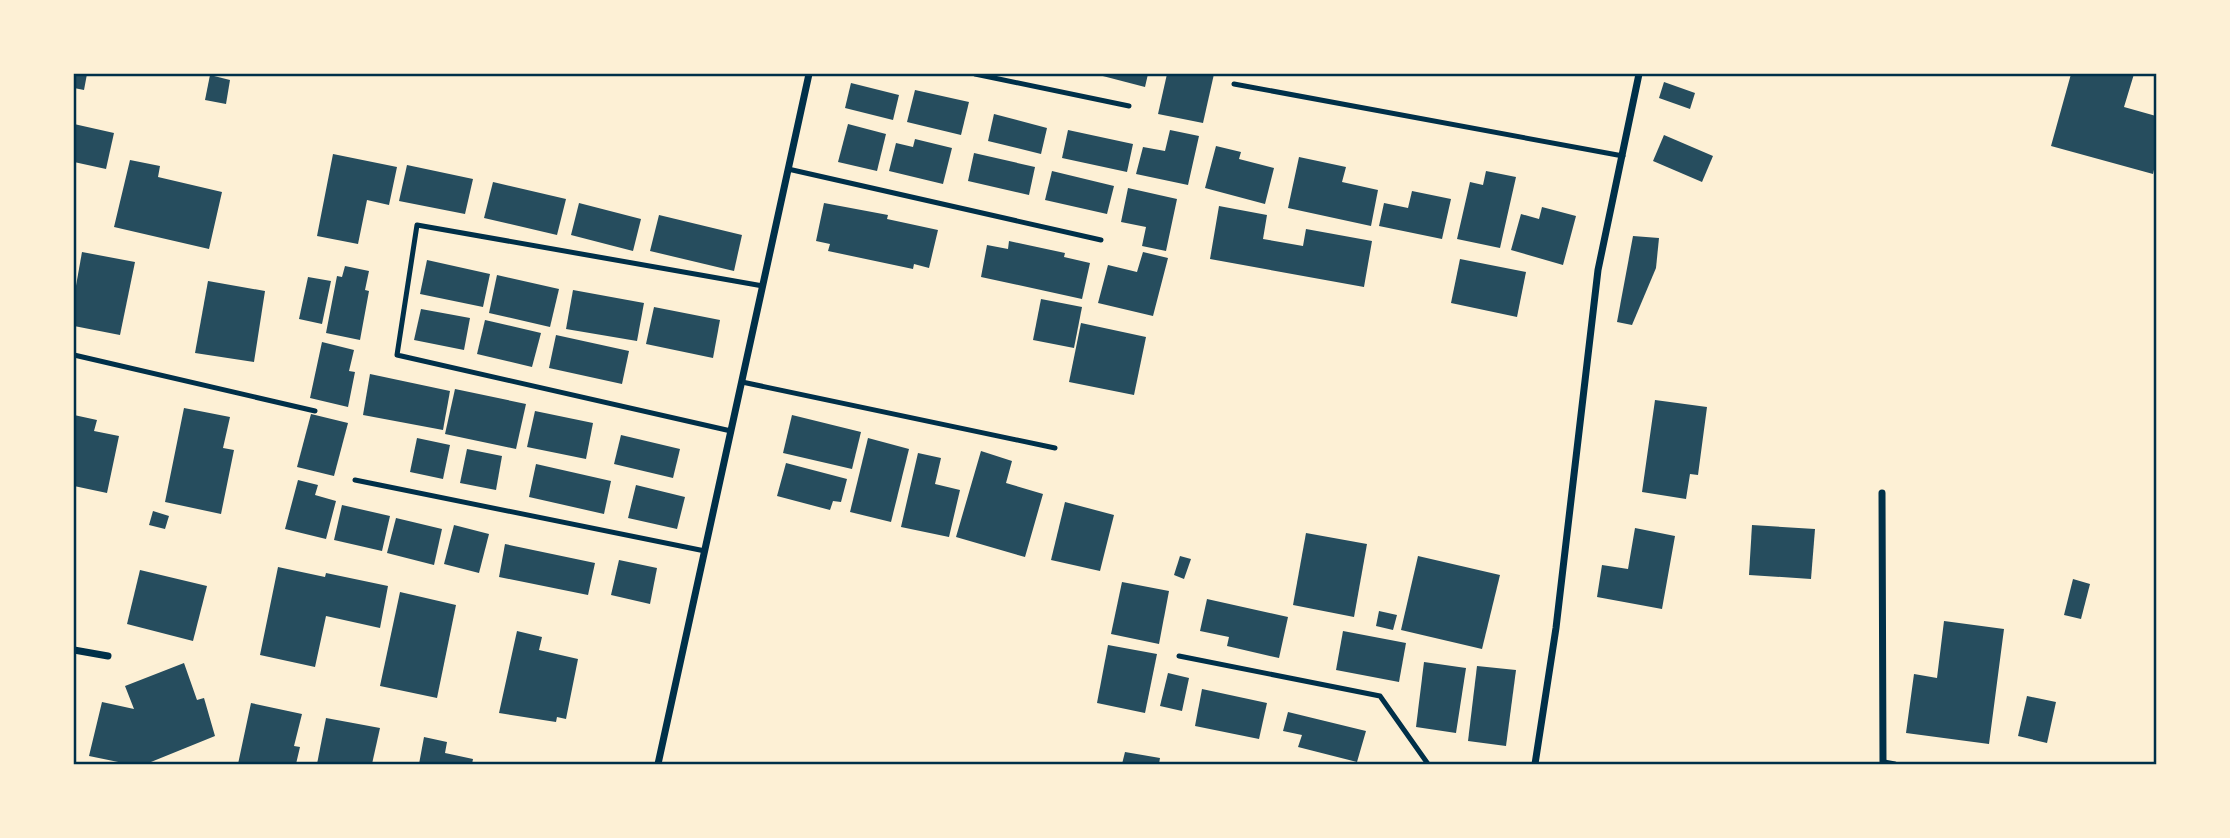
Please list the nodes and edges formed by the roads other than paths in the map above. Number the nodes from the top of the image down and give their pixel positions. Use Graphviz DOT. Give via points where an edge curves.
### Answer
graph roads {
  1 [pos="809,74"];
  2 [pos="975,74"];
  3 [pos="1639,74"];
  4 [pos="1234,84"];
  5 [pos="1129,106"];
  6 [pos="1623,156"];
  7 [pos="788,169"];
  8 [pos="1101,240"];
  9 [pos="763,286"];
  10 [pos="74,355"];
  11 [pos="742,382"];
  12 [pos="315,411"];
  13 [pos="731,431"];
  14 [pos="1055,448"];
  15 [pos="355,480"];
  16 [pos="1882,493"];
  17 [pos="705,551"];
  18 [pos="74,650"];
  19 [pos="108,656"];
  20 [pos="1179,656"];
  21 [pos="1883,763"];
  22 [pos="658,765"];
  23 [pos="1429,765"];
  24 [pos="1535,765"];
  25 [pos="1895,765"];
  1 -- 7 [label="street"];
  2 -- 5 [label="lane"];
  3 -- 6 [label="street"];
  4 -- 6 [label="lane"];
  6 -- 24 [label="street" via="1598,270 1556,628"];
  7 -- 8 [label="lane"];
  7 -- 9 [label="street"];
  9 -- 11 [label="street"];
  9 -- 13 [label="lane" via="417,225 397,355"];
  10 -- 12 [label="lane"];
  11 -- 13 [label="street"];
  11 -- 14 [label="lane"];
  13 -- 17 [label="street"];
  15 -- 17 [label="lane"];
  16 -- 21 [label="street"];
  17 -- 22 [label="street"];
  18 -- 19 [label="street"];
  20 -- 23 [label="lane" via="1380,696"];
  21 -- 25 [label="lane"];
}
